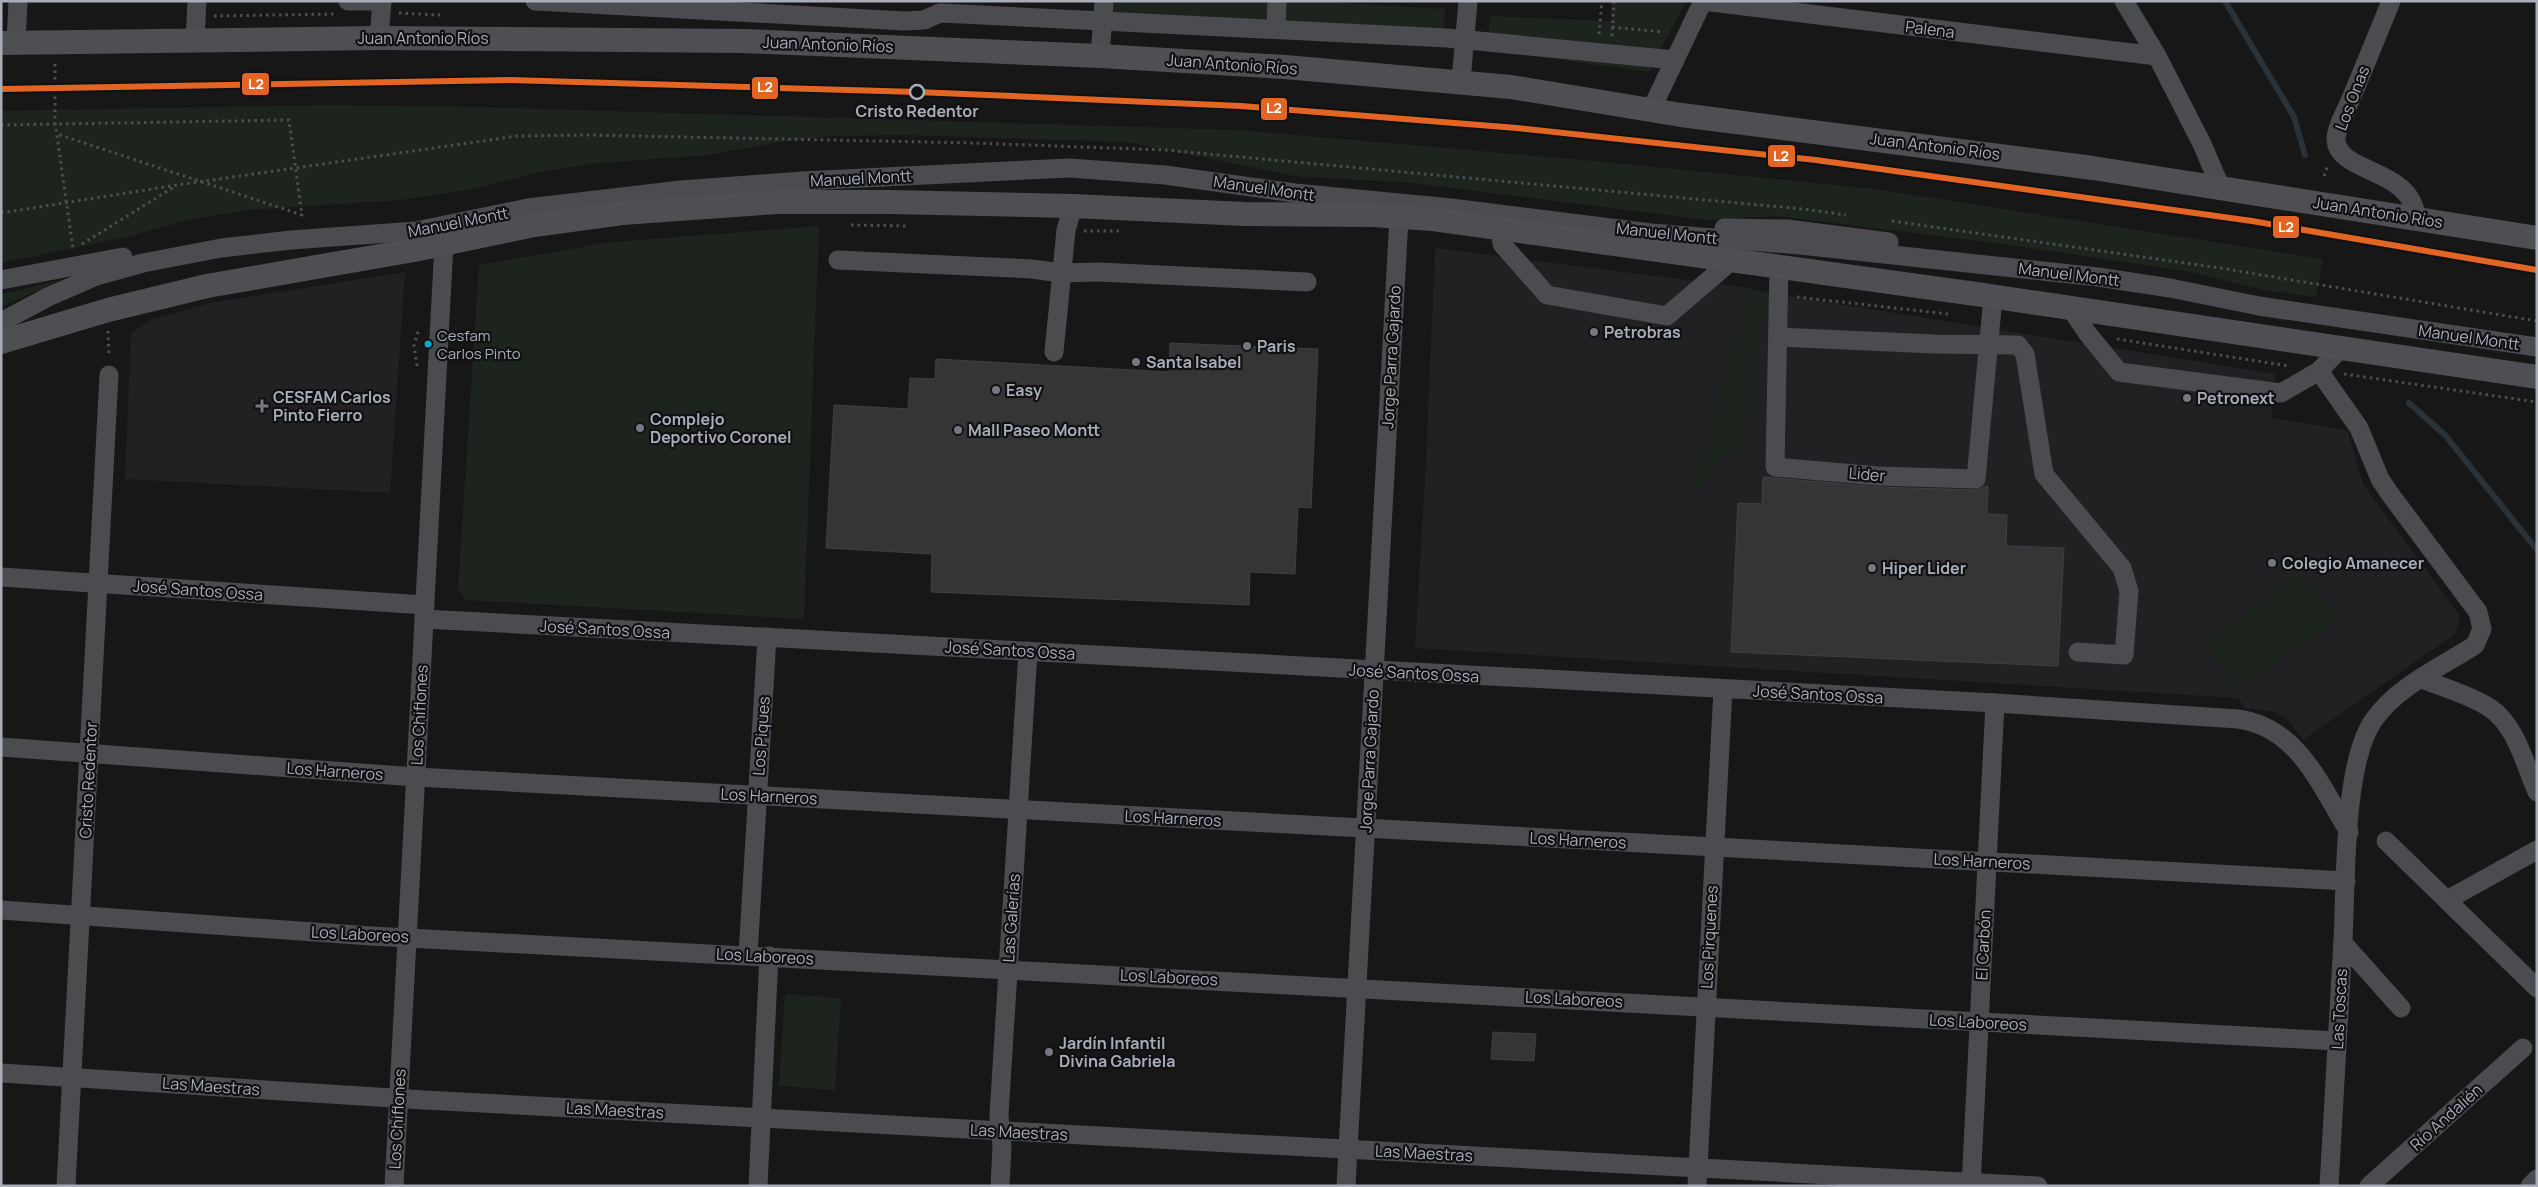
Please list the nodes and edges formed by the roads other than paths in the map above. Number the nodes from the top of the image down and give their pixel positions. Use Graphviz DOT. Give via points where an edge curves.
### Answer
graph roads {
  1 [pos="18,1"];
  2 [pos="198,1"];
  3 [pos="348,1"];
  4 [pos="372,1"];
  5 [pos="382,1"];
  6 [pos="535,1"];
  7 [pos="1104,1"];
  8 [pos="1277,1"];
  9 [pos="1468,1"];
  10 [pos="1703,1"];
  11 [pos="2124,1"];
  12 [pos="2391,1"];
  13 [pos="547,2"];
  14 [pos="744,7"];
  15 [pos="941,7"];
  16 [pos="1103,20"];
  17 [pos="1276,28"];
  18 [pos="380,38"];
  19 [pos="195,40"];
  20 [pos="1466,40"];
  21 [pos="743,41"];
  22 [pos="9,43"];
  23 [pos="1100,56"];
  24 [pos="2157,56"];
  25 [pos="1675,60"];
  26 [pos="1461,81"];
  27 [pos="1650,110"];
  28 [pos="2220,186"];
  29 [pos="1073,206"];
  30 [pos="1399,217"];
  31 [pos="2416,218"];
  32 [pos="1500,229"];
  33 [pos="2537,238"];
  34 [pos="444,243"];
  35 [pos="838,260"];
  36 [pos="1730,260"];
  37 [pos="1779,267"];
  38 [pos="1061,273"];
  39 [pos="1,280"];
  40 [pos="1307,282"];
  41 [pos="1993,297"];
  42 [pos="2071,309"];
  43 [pos="1,322"];
  44 [pos="2537,336"];
  45 [pos="1778,337"];
  46 [pos="1,342"];
  47 [pos="1990,345"];
  48 [pos="2537,347"];
  49 [pos="2341,348"];
  50 [pos="1054,352"];
  51 [pos="2319,371"];
  52 [pos="109,375"];
  53 [pos="2537,377"];
  54 [pos="1,577"];
  55 [pos="98,584"];
  56 [pos="425,612"];
  57 [pos="767,637"];
  58 [pos="1028,651"];
  59 [pos="2078,652"];
  60 [pos="1374,671"];
  61 [pos="2422,679"];
  62 [pos="1723,689"];
  63 [pos="1995,703"];
  64 [pos="1,747"];
  65 [pos="89,753"];
  66 [pos="416,777"];
  67 [pos="2537,792"];
  68 [pos="758,795"];
  69 [pos="1018,809"];
  70 [pos="1366,828"];
  71 [pos="2349,832"];
  72 [pos="2386,841"];
  73 [pos="1714,847"];
  74 [pos="2537,850"];
  75 [pos="1987,862"];
  76 [pos="2346,881"];
  77 [pos="2447,900"];
  78 [pos="1,910"];
  79 [pos="80,916"];
  80 [pos="407,937"];
  81 [pos="2343,943"];
  82 [pos="748,955"];
  83 [pos="769,956"];
  84 [pos="1008,969"];
  85 [pos="1357,988"];
  86 [pos="2537,988"];
  87 [pos="1706,1007"];
  88 [pos="2401,1008"];
  89 [pos="1979,1022"];
  90 [pos="2337,1041"];
  91 [pos="2523,1048"];
  92 [pos="1,1073"];
  93 [pos="72,1077"];
  94 [pos="398,1098"];
  95 [pos="761,1118"];
  96 [pos="1001,1130"];
  97 [pos="1348,1149"];
  98 [pos="1697,1177"];
  99 [pos="2537,1180"];
  100 [pos="1971,1184"];
  101 [pos="66,1186"];
  102 [pos="394,1186"];
  103 [pos="758,1186"];
  104 [pos="1000,1186"];
  105 [pos="1346,1186"];
  106 [pos="2038,1186"];
  107 [pos="2329,1186"];
  108 [pos="2369,1186"];
  109 [pos="2530,1186"];
  1 -- 22 [label="street"];
  2 -- 19 [label="street"];
  3 -- 4 [label="street"];
  5 -- 18 [label="street"];
  6 -- 13 [label="street"];
  7 -- 16 [label="street"];
  8 -- 17 [label="street"];
  9 -- 20 [label="street"];
  10 -- 24 [label="street, Palena"];
  10 -- 25 [label="street"];
  11 -- 24 [label="street"];
  12 -- 31 [label="street, Los Onas" via="2336,140 2348,159 2386,177 2407,192 2415,205"];
  13 -- 14 [label="street"];
  14 -- 15 [label="street" via="904,21 924,20"];
  14 -- 21 [label="street"];
  15 -- 16 [label="street"];
  16 -- 17 [label="street"];
  16 -- 23 [label="street"];
  17 -- 20 [label="street"];
  18 -- 19 [label="main road, Juan Antonio Ríos"];
  18 -- 21 [label="main road, Juan Antonio Ríos"];
  19 -- 22 [label="main road, Juan Antonio Ríos"];
  20 -- 25 [label="street"];
  20 -- 26 [label="street"];
  21 -- 23 [label="main road, Juan Antonio Ríos"];
  23 -- 26 [label="main road, Juan Antonio Ríos"];
  24 -- 28 [label="street"];
  25 -- 27 [label="street"];
  26 -- 27 [label="main road, Juan Antonio Ríos"];
  27 -- 28 [label="main road, Juan Antonio Ríos"];
  28 -- 31 [label="main road, Juan Antonio Ríos"];
  29 -- 30 [label="main road, Manuel Montt"];
  29 -- 34 [label="main road, Manuel Montt" via="879,202 739,204 576,218"];
  29 -- 38 [label="street" via="1066,230"];
  30 -- 32 [label="main road, Manuel Montt"];
  30 -- 60 [label="street, Jorge Parra Gajardo"];
  31 -- 33 [label="main road, Juan Antonio Ríos"];
  32 -- 36 [label="main road, Manuel Montt"];
  32 -- 36 [label="street" via="1502,244 1547,295 1667,316"];
  34 -- 46 [label="main road, Manuel Montt" via="207,286 108,310"];
  34 -- 56 [label="street, Los Chiflones"];
  35 -- 38 [label="street"];
  36 -- 37 [label="main road, Manuel Montt"];
  37 -- 41 [label="main road, Manuel Montt"];
  37 -- 45 [label="street, Lider"];
  38 -- 40 [label="street"];
  38 -- 50 [label="street"];
  39 -- 44 [label="street, Manuel Montt" via="74,258 233,236 396,224 543,195 630,183 820,168 1047,160 1164,165 1658,223 1787,229 2012,255 2163,275 2278,300"];
  41 -- 42 [label="main road, Manuel Montt"];
  41 -- 47 [label="street, Lider"];
  42 -- 49 [label="main road, Manuel Montt"];
  42 -- 51 [label="street" via="2119,372 2281,394"];
  43 -- 48 [label="street, Manuel Montt" via="55,293 96,276 220,248 416,231 528,208 664,192 802,181 1059,168 1165,175 1651,233 1800,244 2098,277 2259,306"];
  45 -- 47 [label="street"];
  45 -- 47 [label="street, Lider" via="1775,467 1925,478 1976,479"];
  47 -- 59 [label="street" via="2018,345 2024,354 2044,474 2122,568 2129,591 2124,655"];
  49 -- 51 [label="street"];
  49 -- 53 [label="main road, Manuel Montt"];
  51 -- 61 [label="street, Las Toscas" via="2359,428 2380,479 2481,620 2482,629 2475,645"];
  52 -- 55 [label="street, Cristo Redentor"];
  54 -- 55 [label="street, José Santos Ossa"];
  55 -- 56 [label="street, José Santos Ossa"];
  55 -- 65 [label="street, Cristo Redentor"];
  56 -- 57 [label="street, José Santos Ossa"];
  56 -- 66 [label="street, Los Chiflones"];
  57 -- 58 [label="street, José Santos Ossa"];
  57 -- 68 [label="street, Los Piques"];
  58 -- 60 [label="street, José Santos Ossa"];
  58 -- 69 [label="street, Las Galerías"];
  60 -- 62 [label="street, José Santos Ossa"];
  60 -- 70 [label="street, Jorge Parra Gajardo"];
  61 -- 67 [label="street" via="2482,704 2498,715 2510,731"];
  61 -- 71 [label="street, Las Toscas" via="2386,705 2362,742 2355,769"];
  62 -- 63 [label="street, José Santos Ossa"];
  62 -- 73 [label="street, Los Pirquenes"];
  63 -- 71 [label="street, José Santos Ossa" via="2260,723 2281,734 2298,751"];
  63 -- 75 [label="street, El Carbón"];
  64 -- 65 [label="street, Los Harneros"];
  65 -- 66 [label="street, Los Harneros"];
  65 -- 79 [label="street, Cristo Redentor"];
  66 -- 68 [label="street, Los Harneros"];
  66 -- 80 [label="street, Los Chiflones"];
  68 -- 69 [label="street, Los Harneros"];
  68 -- 82 [label="street, Los Piques"];
  69 -- 70 [label="street, Los Harneros"];
  69 -- 84 [label="street, Las Galerías"];
  70 -- 73 [label="street, Los Harneros"];
  70 -- 85 [label="street, Jorge Parra Gajardo"];
  71 -- 76 [label="street, Las Toscas"];
  72 -- 77 [label="street"];
  73 -- 75 [label="street, Los Harneros"];
  73 -- 87 [label="street, Los Pirquenes"];
  74 -- 77 [label="street"];
  75 -- 76 [label="street, Los Harneros"];
  75 -- 89 [label="street, El Carbón"];
  76 -- 81 [label="street, Las Toscas"];
  77 -- 86 [label="street"];
  78 -- 79 [label="street, Los Laboreos"];
  79 -- 80 [label="street, Los Laboreos"];
  79 -- 93 [label="street, Cristo Redentor"];
  80 -- 82 [label="street, Los Laboreos"];
  80 -- 94 [label="street, Los Chiflones"];
  81 -- 88 [label="street"];
  81 -- 90 [label="street, Las Toscas"];
  82 -- 83 [label="street, Los Laboreos"];
  83 -- 84 [label="street, Los Laboreos"];
  83 -- 95 [label="street"];
  84 -- 85 [label="street, Los Laboreos"];
  84 -- 96 [label="street, Las Galerías" via="999,1115"];
  85 -- 87 [label="street, Los Laboreos"];
  85 -- 97 [label="street, Jorge Parra Gajardo"];
  87 -- 89 [label="street, Los Laboreos"];
  87 -- 98 [label="street, Los Pirquenes"];
  89 -- 90 [label="street, Los Laboreos"];
  89 -- 100 [label="street, El Carbón"];
  90 -- 107 [label="street, Las Toscas"];
  91 -- 108 [label="street, Río Andalién"];
  92 -- 93 [label="street, Las Maestras"];
  93 -- 94 [label="street, Las Maestras"];
  93 -- 101 [label="street, Cristo Redentor"];
  94 -- 95 [label="street, Las Maestras"];
  94 -- 102 [label="street, Los Chiflones"];
  95 -- 96 [label="street, Las Maestras"];
  95 -- 103 [label="street"];
  96 -- 97 [label="street, Las Maestras"];
  96 -- 104 [label="street, Las Galerías"];
  97 -- 98 [label="street, Las Maestras"];
  97 -- 105 [label="street, Jorge Parra Gajardo"];
  98 -- 100 [label="street, Las Maestras"];
  99 -- 109 [label="street"];
  100 -- 106 [label="street, Las Maestras"];
}
